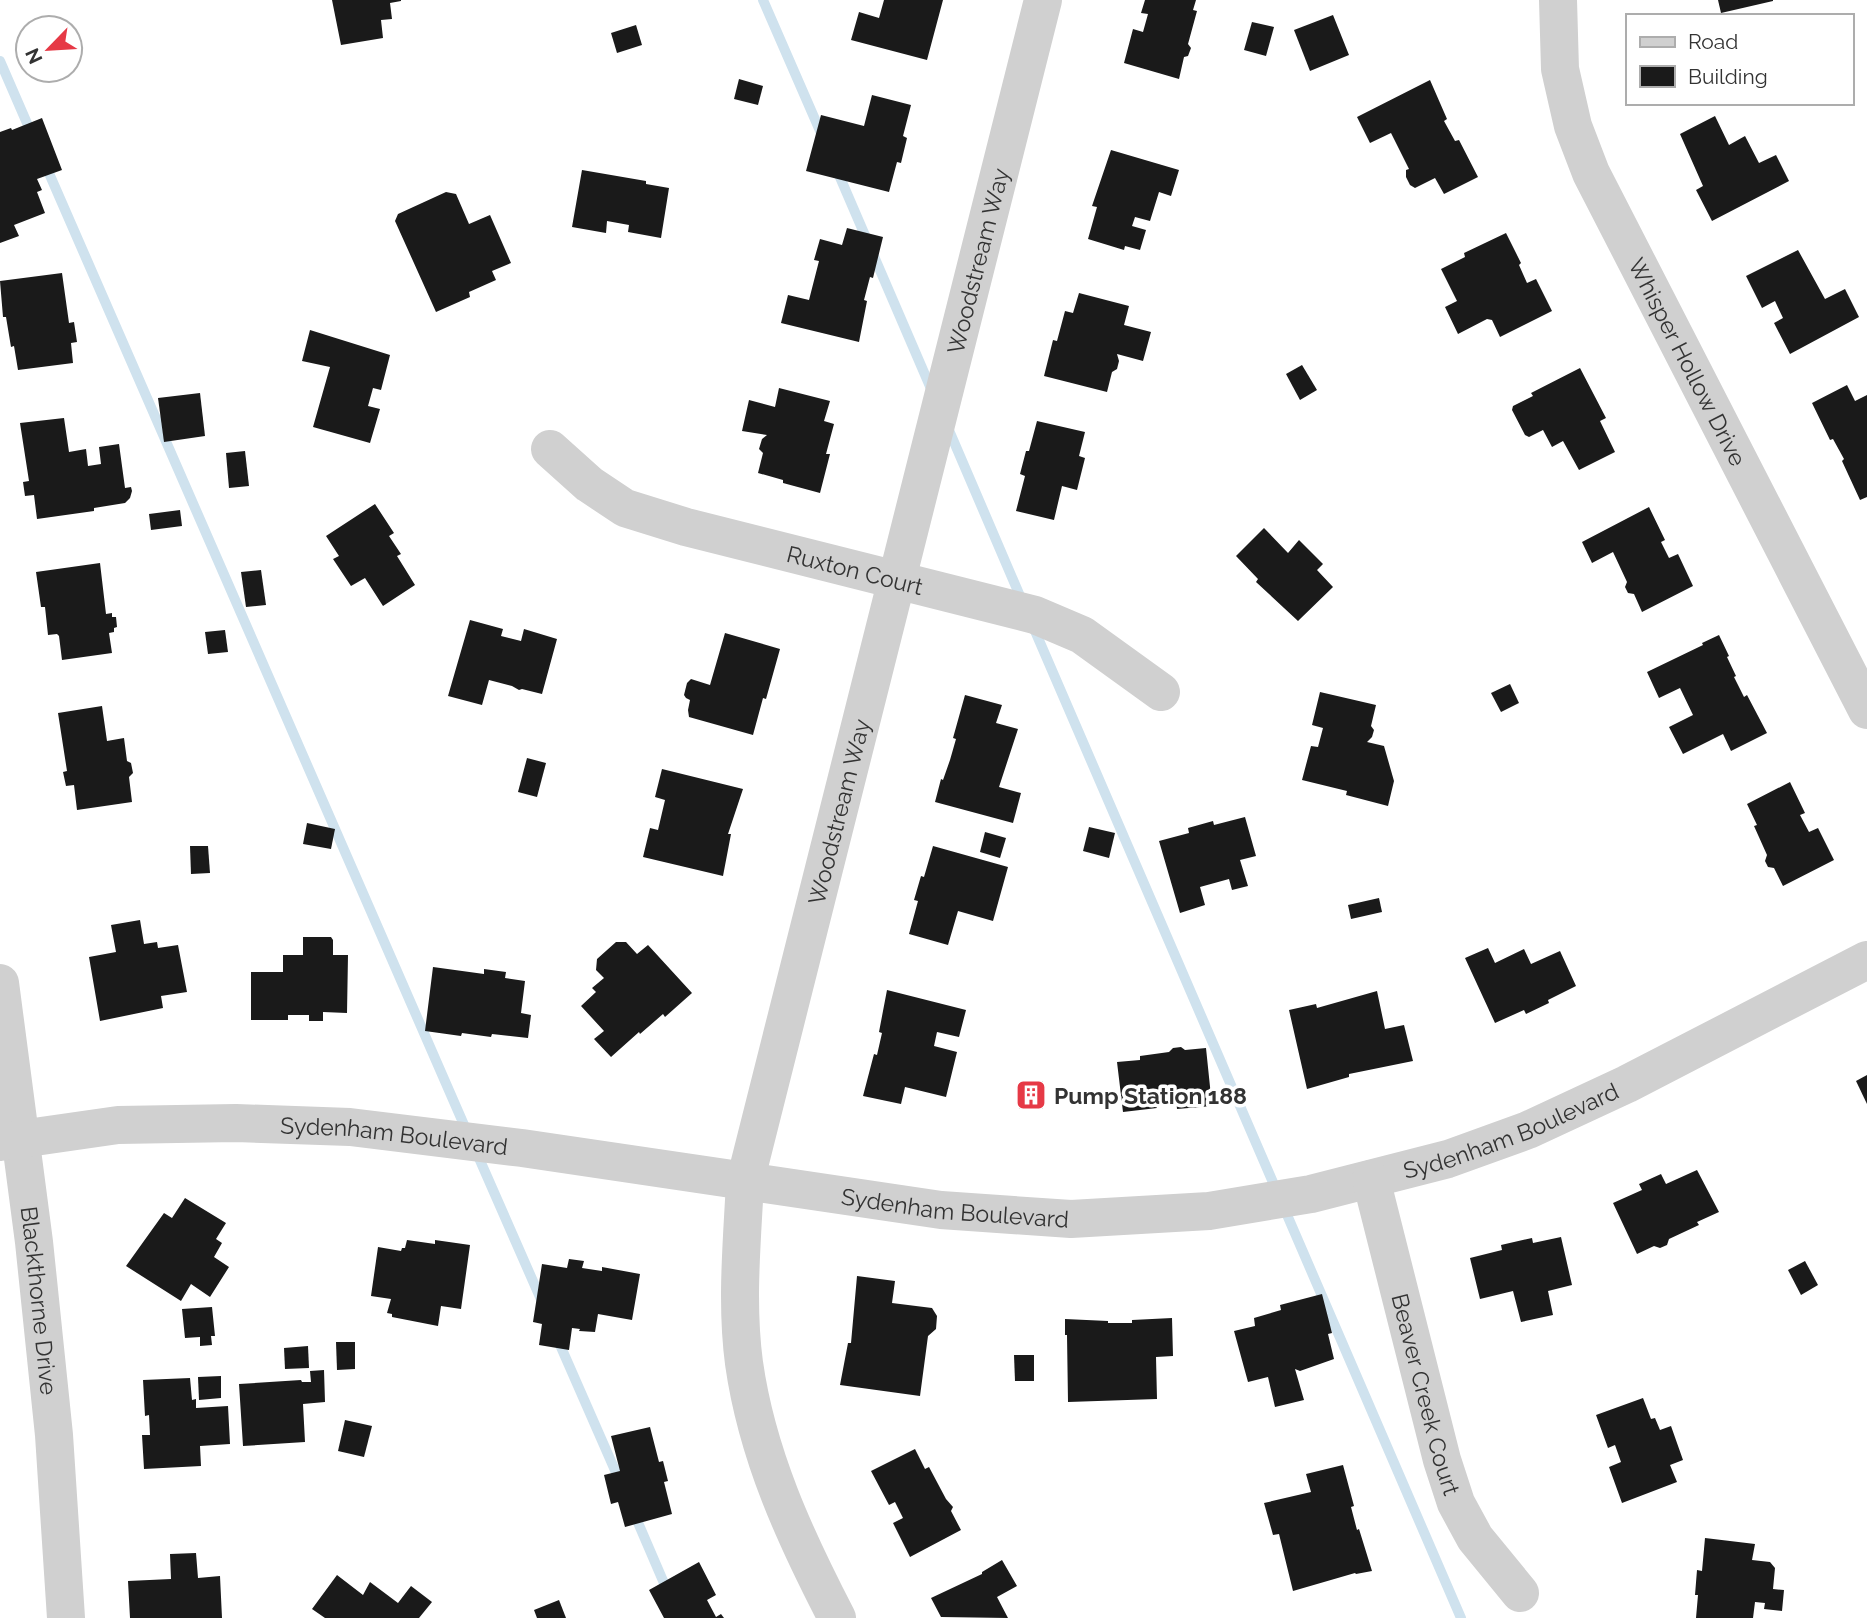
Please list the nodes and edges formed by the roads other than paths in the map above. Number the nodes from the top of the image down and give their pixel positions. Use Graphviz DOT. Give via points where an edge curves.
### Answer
graph roads {
  1 [pos="1043,0"];
  2 [pos="1558,0"];
  3 [pos="550,449"];
  4 [pos="897,581"];
  5 [pos="1161,692"];
  6 [pos="1867,710"];
  7 [pos="1867,960"];
  8 [pos="0,983"];
  9 [pos="10,1140"];
  10 [pos="1371,1179"];
  11 [pos="745,1182"];
  12 [pos="1520,1593"];
  13 [pos="66,1618"];
  14 [pos="837,1618"];
  1 -- 4 [label="street, Woodstream Way"];
  2 -- 6 [label="street, Whisper Hollow Drive" via="1560,69 1573,126 1591,173"];
  3 -- 4 [label="street, Ruxton Court" via="625,508"];
  4 -- 5 [label="street, Ruxton Court" via="1035,615 1082,635"];
  4 -- 11 [label="street, Woodstream Way"];
  7 -- 10 [label="street, Sydenham Boulevard" via="1628,1084 1528,1130 1448,1159"];
  8 -- 9 [label="street, Blackthorne Drive"];
  9 -- 11 [label="street, Sydenham Boulevard" via="118,1125 350,1127"];
  9 -- 13 [label="street, Blackthorne Drive" via="34,1242 54,1435"];
  10 -- 11 [label="street, Sydenham Boulevard" via="1209,1211 1071,1219 942,1210"];
  10 -- 12 [label="street, Beaver Creek Court" via="1456,1503 1475,1538"];
  11 -- 14 [label="street, Woodstream Way" via="739,1282 744,1363 786,1515"];
}
